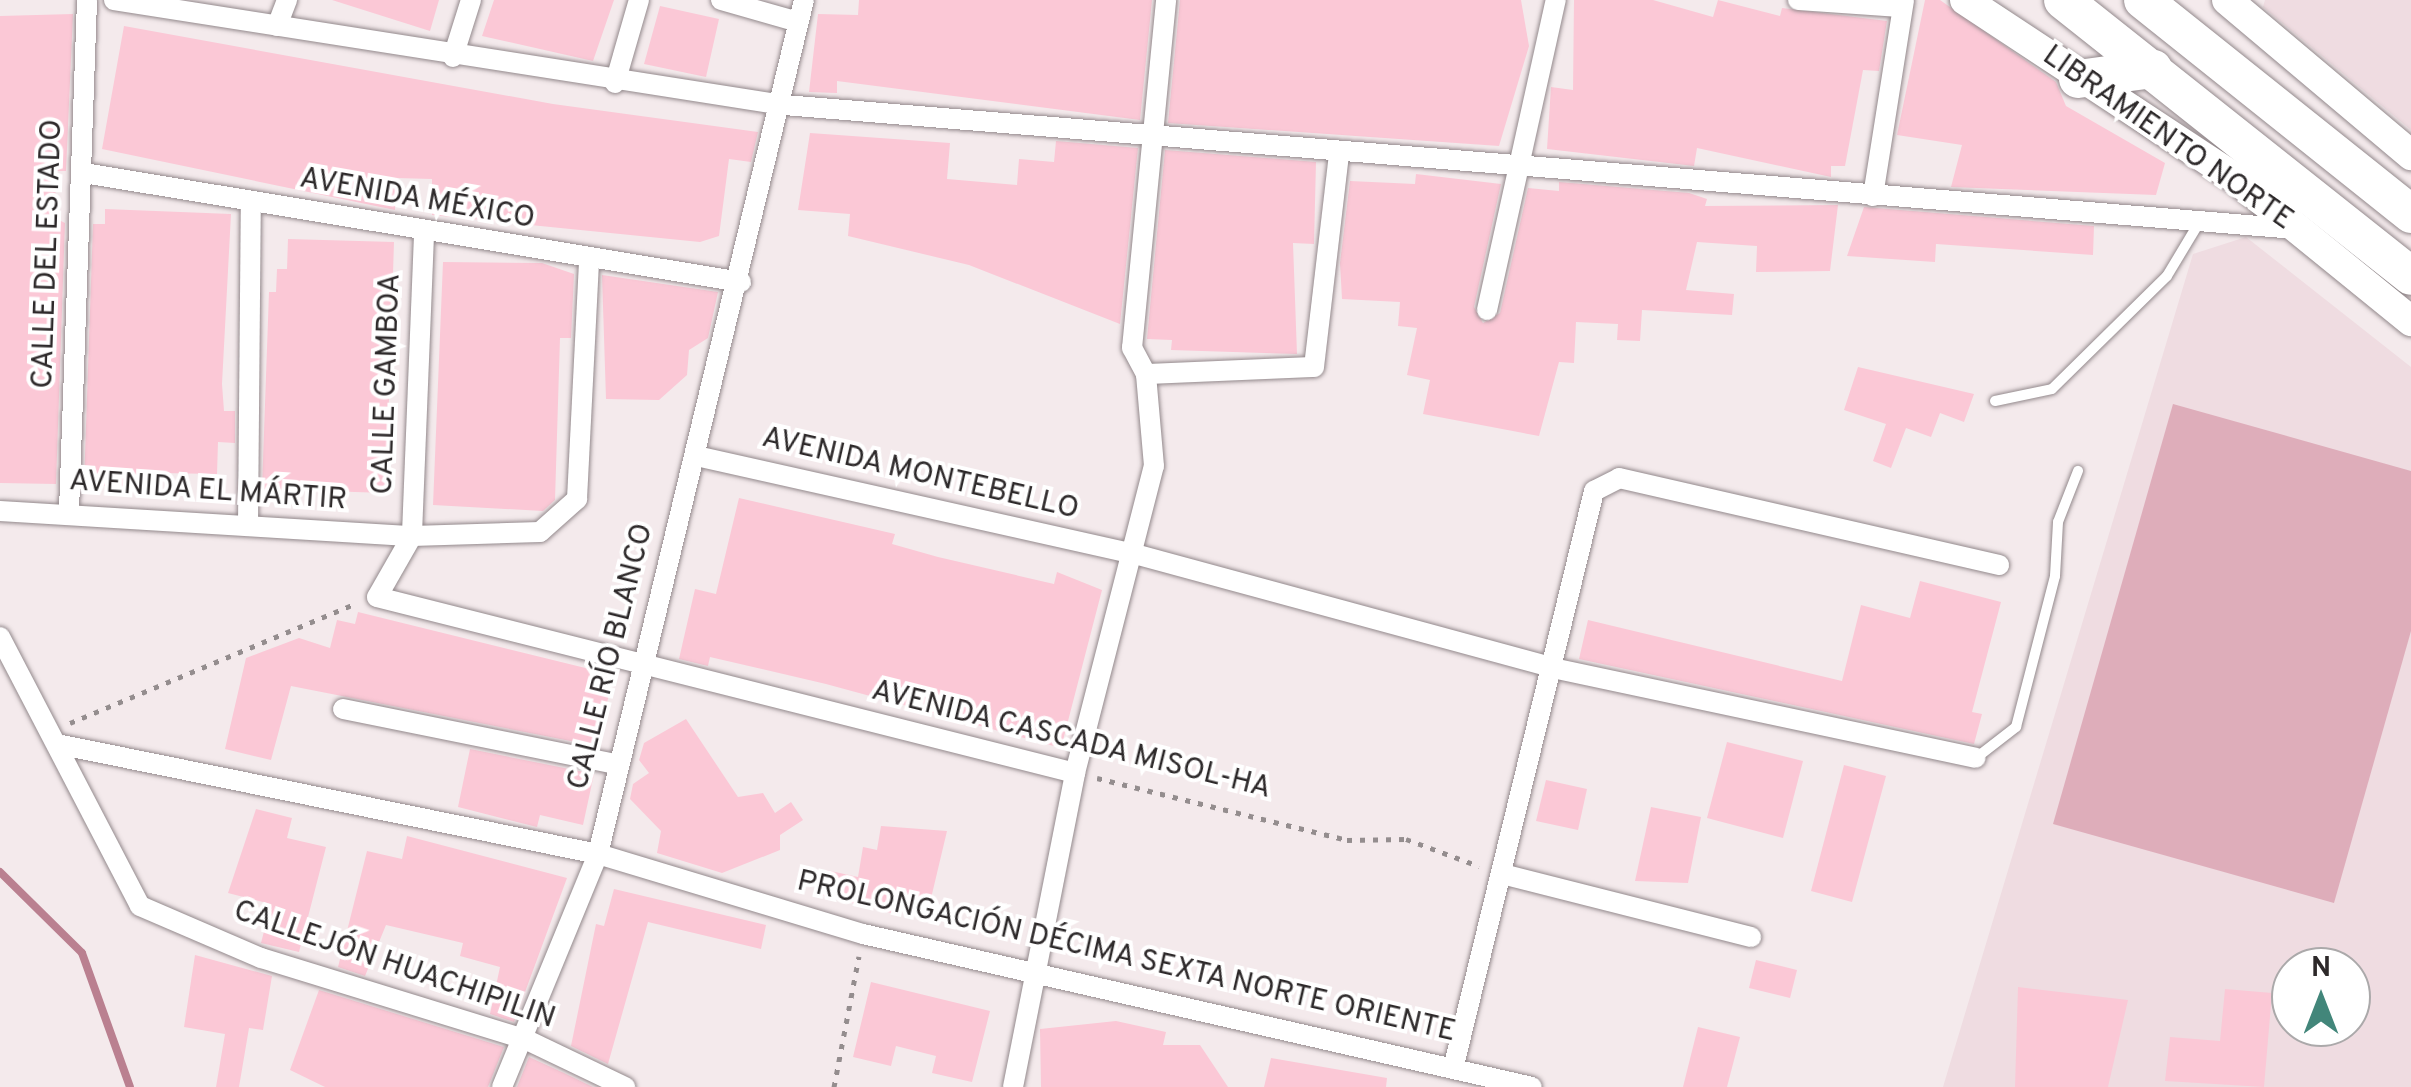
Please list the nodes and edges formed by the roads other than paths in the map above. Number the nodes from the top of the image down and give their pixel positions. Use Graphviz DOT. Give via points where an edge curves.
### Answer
graph roads {
  1 [pos="87,0"];
  2 [pos="114,0"];
  3 [pos="288,0"];
  4 [pos="471,0"];
  5 [pos="639,0"];
  6 [pos="721,0"];
  7 [pos="804,0"];
  8 [pos="1166,0"];
  9 [pos="1556,0"];
  10 [pos="1798,0"];
  11 [pos="1966,0"];
  12 [pos="2062,0"];
  13 [pos="2143,0"];
  14 [pos="2233,2"];
  15 [pos="1902,4"];
  16 [pos="798,22"];
  17 [pos="277,26"];
  18 [pos="453,58"];
  19 [pos="2153,70"];
  20 [pos="2078,79"];
  21 [pos="615,83"];
  22 [pos="784,105"];
  23 [pos="1151,142"];
  24 [pos="1340,153"];
  25 [pos="2411,155"];
  26 [pos="1518,168"];
  27 [pos="84,173"];
  28 [pos="1873,196"];
  29 [pos="252,202"];
  30 [pos="2411,214"];
  31 [pos="2201,218"];
  32 [pos="2298,230"];
  33 [pos="424,235"];
  34 [pos="2374,246"];
  35 [pos="589,259"];
  36 [pos="2411,276"];
  37 [pos="741,282"];
  38 [pos="2411,303"];
  39 [pos="1487,310"];
  40 [pos="2411,320"];
  41 [pos="1146,374"];
  42 [pos="1995,401"];
  43 [pos="696,456"];
  44 [pos="2078,472"];
  45 [pos="69,511"];
  46 [pos="0,512"];
  47 [pos="248,526"];
  48 [pos="412,536"];
  49 [pos="1131,553"];
  50 [pos="2000,565"];
  51 [pos="0,638"];
  52 [pos="638,666"];
  53 [pos="1553,668"];
  54 [pos="343,709"];
  55 [pos="59,737"];
  56 [pos="1976,758"];
  57 [pos="615,764"];
  58 [pos="1075,772"];
  59 [pos="598,854"];
  60 [pos="1502,874"];
  61 [pos="1751,937"];
  62 [pos="1038,968"];
  63 [pos="527,1040"];
  64 [pos="1454,1065"];
  65 [pos="502,1087"];
  66 [pos="625,1087"];
  67 [pos="1014,1087"];
  68 [pos="1532,1087"];
  1 -- 27 [label="street, CALLE DEL ESTADO"];
  2 -- 17 [label="street"];
  3 -- 17 [label="street"];
  4 -- 18 [label="street"];
  5 -- 21 [label="street"];
  6 -- 16 [label="street"];
  7 -- 16 [label="street"];
  8 -- 23 [label="street"];
  9 -- 26 [label="street"];
  10 -- 15 [label="street"];
  11 -- 20 [label="street, LIBRAMIENTO NORTE"];
  12 -- 19 [label="highway, LIBRAMIENTO NORTE"];
  13 -- 30 [label="highway"];
  14 -- 25 [label="street"];
  15 -- 28 [label="street"];
  16 -- 22 [label="street"];
  17 -- 18 [label="street"];
  18 -- 21 [label="street"];
  19 -- 20 [label="highway"];
  19 -- 34 [label="highway, LIBRAMIENTO NORTE"];
  20 -- 32 [label="street, LIBRAMIENTO NORTE"];
  21 -- 22 [label="street"];
  22 -- 23 [label="street"];
  22 -- 37 [label="street"];
  23 -- 24 [label="street"];
  23 -- 41 [label="street" via="1132,348"];
  24 -- 26 [label="street"];
  24 -- 41 [label="street" via="1314,367"];
  26 -- 28 [label="street"];
  26 -- 39 [label="street"];
  27 -- 29 [label="street, AVENIDA MÉXICO"];
  27 -- 45 [label="street, CALLE DEL ESTADO"];
  28 -- 31 [label="street"];
  29 -- 33 [label="street, AVENIDA MÉXICO"];
  29 -- 47 [label="street"];
  31 -- 32 [label="street"];
  31 -- 42 [label="lane" via="2167,276 2052,388"];
  32 -- 40 [label="street, LIBRAMIENTO NORTE"];
  33 -- 35 [label="street, AVENIDA MÉXICO"];
  33 -- 48 [label="street, CALLE GAMBOA"];
  34 -- 36 [label="highway, LIBRAMIENTO NORTE"];
  34 -- 38 [label="highway"];
  35 -- 37 [label="street, AVENIDA MÉXICO"];
  35 -- 48 [label="street, AVENIDA EL MÁRTIR" via="577,499 540,532"];
  37 -- 43 [label="street, CALLE RÍO BLANCO"];
  41 -- 49 [label="street" via="1154,466"];
  43 -- 49 [label="street, AVENIDA MONTEBELLO"];
  43 -- 52 [label="street, CALLE RÍO BLANCO"];
  44 -- 56 [label="lane" via="2058,522 2054,576 2016,727"];
  45 -- 46 [label="street, AVENIDA EL MÁRTIR"];
  45 -- 47 [label="street, AVENIDA EL MÁRTIR"];
  47 -- 48 [label="street, AVENIDA EL MÁRTIR"];
  48 -- 52 [label="street, AVENIDA CASCADA MISOL-HA" via="377,597"];
  49 -- 53 [label="street, AVENIDA MONTEBELLO"];
  49 -- 58 [label="street"];
  50 -- 53 [label="street" via="1619,478 1594,491"];
  51 -- 55 [label="street"];
  52 -- 57 [label="street, CALLE RÍO BLANCO"];
  52 -- 58 [label="street, AVENIDA CASCADA MISOL-HA"];
  53 -- 56 [label="street, AVENIDA MONTEBELLO"];
  53 -- 60 [label="street"];
  54 -- 57 [label="street"];
  55 -- 59 [label="street, PROLONGACIÓN DÉCIMA SEXTA NORTE ORIENTE"];
  55 -- 63 [label="street, CALLEJÓN HUACHIPILIN" via="103,850 140,906 261,958"];
  57 -- 59 [label="street, CALLE RÍO BLANCO"];
  58 -- 62 [label="street"];
  59 -- 62 [label="street, PROLONGACIÓN DÉCIMA SEXTA NORTE ORIENTE" via="863,934"];
  59 -- 63 [label="street, CALLE RÍO BLANCO"];
  60 -- 61 [label="street"];
  60 -- 64 [label="street"];
  62 -- 64 [label="street, PROLONGACIÓN DÉCIMA SEXTA NORTE ORIENTE"];
  62 -- 67 [label="street"];
  63 -- 65 [label="street, CALLE RÍO BLANCO"];
  63 -- 66 [label="street, CALLEJÓN HUACHIPILIN"];
  64 -- 68 [label="street, PROLONGACIÓN DÉCIMA SEXTA NORTE ORIENTE"];
}
